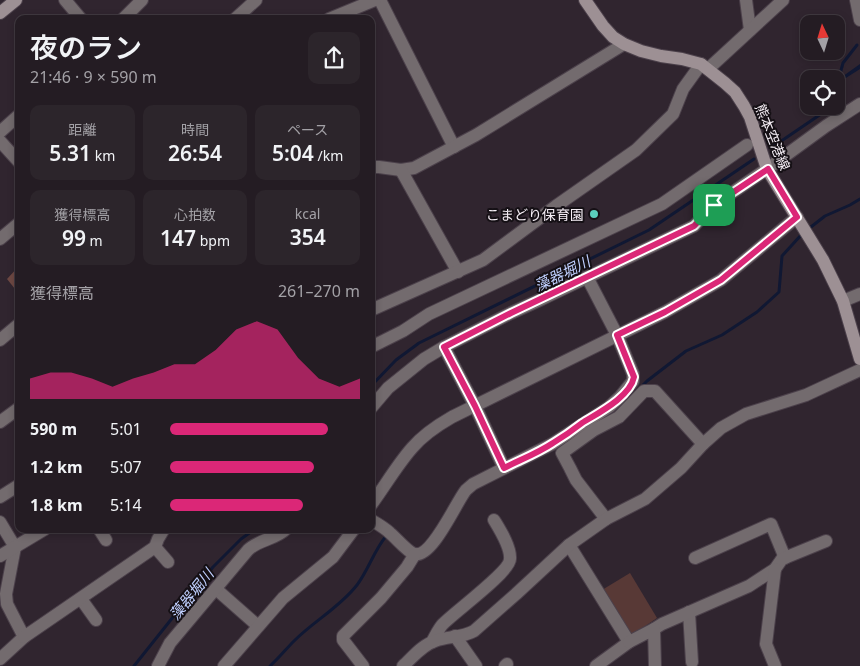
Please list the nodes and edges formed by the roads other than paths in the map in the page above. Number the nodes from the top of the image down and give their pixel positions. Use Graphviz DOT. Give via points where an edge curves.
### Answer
graph roads {
  1 [pos="16,0"];
  2 [pos="65,0"];
  3 [pos="142,0"];
  4 [pos="256,0"];
  5 [pos="375,0"];
  6 [pos="380,0"];
  7 [pos="585,0"];
  8 [pos="746,0"];
  9 [pos="783,0"];
  10 [pos="856,0"];
  11 [pos="0,13"];
  12 [pos="77,15"];
  13 [pos="127,15"];
  14 [pos="239,15"];
  15 [pos="339,15"];
  16 [pos="860,17"];
  17 [pos="750,30"];
  18 [pos="624,44"];
  19 [pos="704,67"];
  20 [pos="860,104"];
  21 [pos="15,119"];
  22 [pos="0,132"];
  23 [pos="0,141"];
  24 [pos="746,145"];
  25 [pos="454,147"];
  26 [pos="15,158"];
  27 [pos="375,167"];
  28 [pos="768,169"];
  29 [pos="401,170"];
  30 [pos="799,221"];
  31 [pos="15,227"];
  32 [pos="0,240"];
  33 [pos="458,272"];
  34 [pos="587,277"];
  35 [pos="860,294"];
  36 [pos="844,301"];
  37 [pos="375,308"];
  38 [pos="15,327"];
  39 [pos="617,335"];
  40 [pos="0,340"];
  41 [pos="375,345"];
  42 [pos="444,347"];
  43 [pos="860,359"];
  44 [pos="860,370"];
  45 [pos="375,403"];
  46 [pos="475,406"];
  47 [pos="15,411"];
  48 [pos="0,422"];
  49 [pos="702,444"];
  50 [pos="504,468"];
  51 [pos="15,488"];
  52 [pos="0,497"];
  53 [pos="375,500"];
  54 [pos="606,519"];
  55 [pos="494,520"];
  56 [pos="0,522"];
  57 [pos="375,523"];
  58 [pos="38,533"];
  59 [pos="162,533"];
  60 [pos="280,533"];
  61 [pos="351,533"];
  62 [pos="826,541"];
  63 [pos="568,545"];
  64 [pos="15,547"];
  65 [pos="156,547"];
  66 [pos="415,554"];
  67 [pos="0,556"];
  68 [pos="695,558"];
  69 [pos="786,558"];
  70 [pos="168,562"];
  71 [pos="775,569"];
  72 [pos="216,589"];
  73 [pos="81,599"];
  74 [pos="689,612"];
  75 [pos="96,620"];
  76 [pos="258,626"];
  77 [pos="654,629"];
  78 [pos="455,636"];
  79 [pos="24,637"];
  80 [pos="432,642"];
  81 [pos="629,642"];
  82 [pos="0,659"];
  83 [pos="692,662"];
  84 [pos="158,666"];
  85 [pos="224,666"];
  86 [pos="363,666"];
  87 [pos="403,666"];
  88 [pos="476,666"];
  89 [pos="596,666"];
  90 [pos="655,666"];
  91 [pos="775,666"];
  1 -- 11 [label="main road"];
  2 -- 12 [label="street"];
  3 -- 13 [label="street"];
  4 -- 14 [label="street"];
  5 -- 15 [label="street"];
  6 -- 25 [label="street"];
  7 -- 18 [label="main road, 熊本空港線" via="613,37"];
  8 -- 17 [label="street"];
  9 -- 17 [label="street"];
  10 -- 16 [label="street"];
  17 -- 19 [label="street"];
  18 -- 19 [label="main road, 熊本空港線"];
  18 -- 25 [label="street"];
  19 -- 28 [label="main road, 熊本空港線" via="734,92 744,106"];
  19 -- 33 [label="street" via="683,89 673,114 636,150 483,260"];
  20 -- 28 [label="street"];
  21 -- 22 [label="street"];
  23 -- 26 [label="street"];
  24 -- 41 [label="street" via="662,204 429,314"];
  25 -- 29 [label="street" via="414,168"];
  27 -- 29 [label="street"];
  28 -- 30 [label="main road, 熊本空港線"];
  28 -- 34 [label="street" via="714,205 694,226"];
  29 -- 33 [label="street"];
  30 -- 36 [label="main road, 熊本空港線"];
  30 -- 39 [label="street" via="721,280"];
  31 -- 32 [label="street"];
  33 -- 37 [label="street"];
  34 -- 39 [label="street"];
  34 -- 42 [label="street"];
  35 -- 36 [label="street"];
  36 -- 43 [label="main road, 熊本空港線"];
  38 -- 40 [label="street"];
  39 -- 46 [label="street"];
  39 -- 50 [label="street" via="634,377 629,388 609,407 552,444"];
  42 -- 45 [label="street" via="388,388"];
  42 -- 46 [label="street"];
  44 -- 49 [label="street" via="806,396 746,414 721,428"];
  46 -- 50 [label="street"];
  46 -- 53 [label="street" via="447,420 421,439"];
  47 -- 48 [label="street"];
  49 -- 54 [label="street" via="682,468 646,498"];
  49 -- 54 [label="street" via="654,391 644,391 620,417 594,430 562,453 576,480"];
  50 -- 66 [label="street" via="466,490 433,543 421,554"];
  51 -- 52 [label="street"];
  54 -- 63 [label="street"];
  55 -- 80 [label="street" via="508,550 510,563 442,625"];
  56 -- 64 [label="street"];
  57 -- 66 [label="street"];
  58 -- 64 [label="street"];
  59 -- 65 [label="street"];
  60 -- 72 [label="street" via="252,546"];
  61 -- 76 [label="street" via="333,557 288,593"];
  62 -- 69 [label="street"];
  63 -- 78 [label="street" via="477,628 468,634"];
  63 -- 81 [label="street"];
  64 -- 67 [label="street"];
  64 -- 79 [label="street" via="6,604"];
  65 -- 70 [label="street"];
  65 -- 73 [label="street"];
  66 -- 86 [label="street" via="386,592 343,636"];
  68 -- 69 [label="street" via="771,524"];
  69 -- 71 [label="street"];
  71 -- 74 [label="street" via="749,586"];
  71 -- 91 [label="street" via="766,644"];
  72 -- 76 [label="street"];
  72 -- 84 [label="street" via="170,643"];
  73 -- 75 [label="street"];
  73 -- 79 [label="street"];
  74 -- 77 [label="street"];
  74 -- 83 [label="street"];
  76 -- 85 [label="street"];
  77 -- 81 [label="street"];
  77 -- 90 [label="street"];
  78 -- 80 [label="street"];
  78 -- 88 [label="street"];
  79 -- 82 [label="street"];
  80 -- 87 [label="street"];
  81 -- 89 [label="street"];
}
